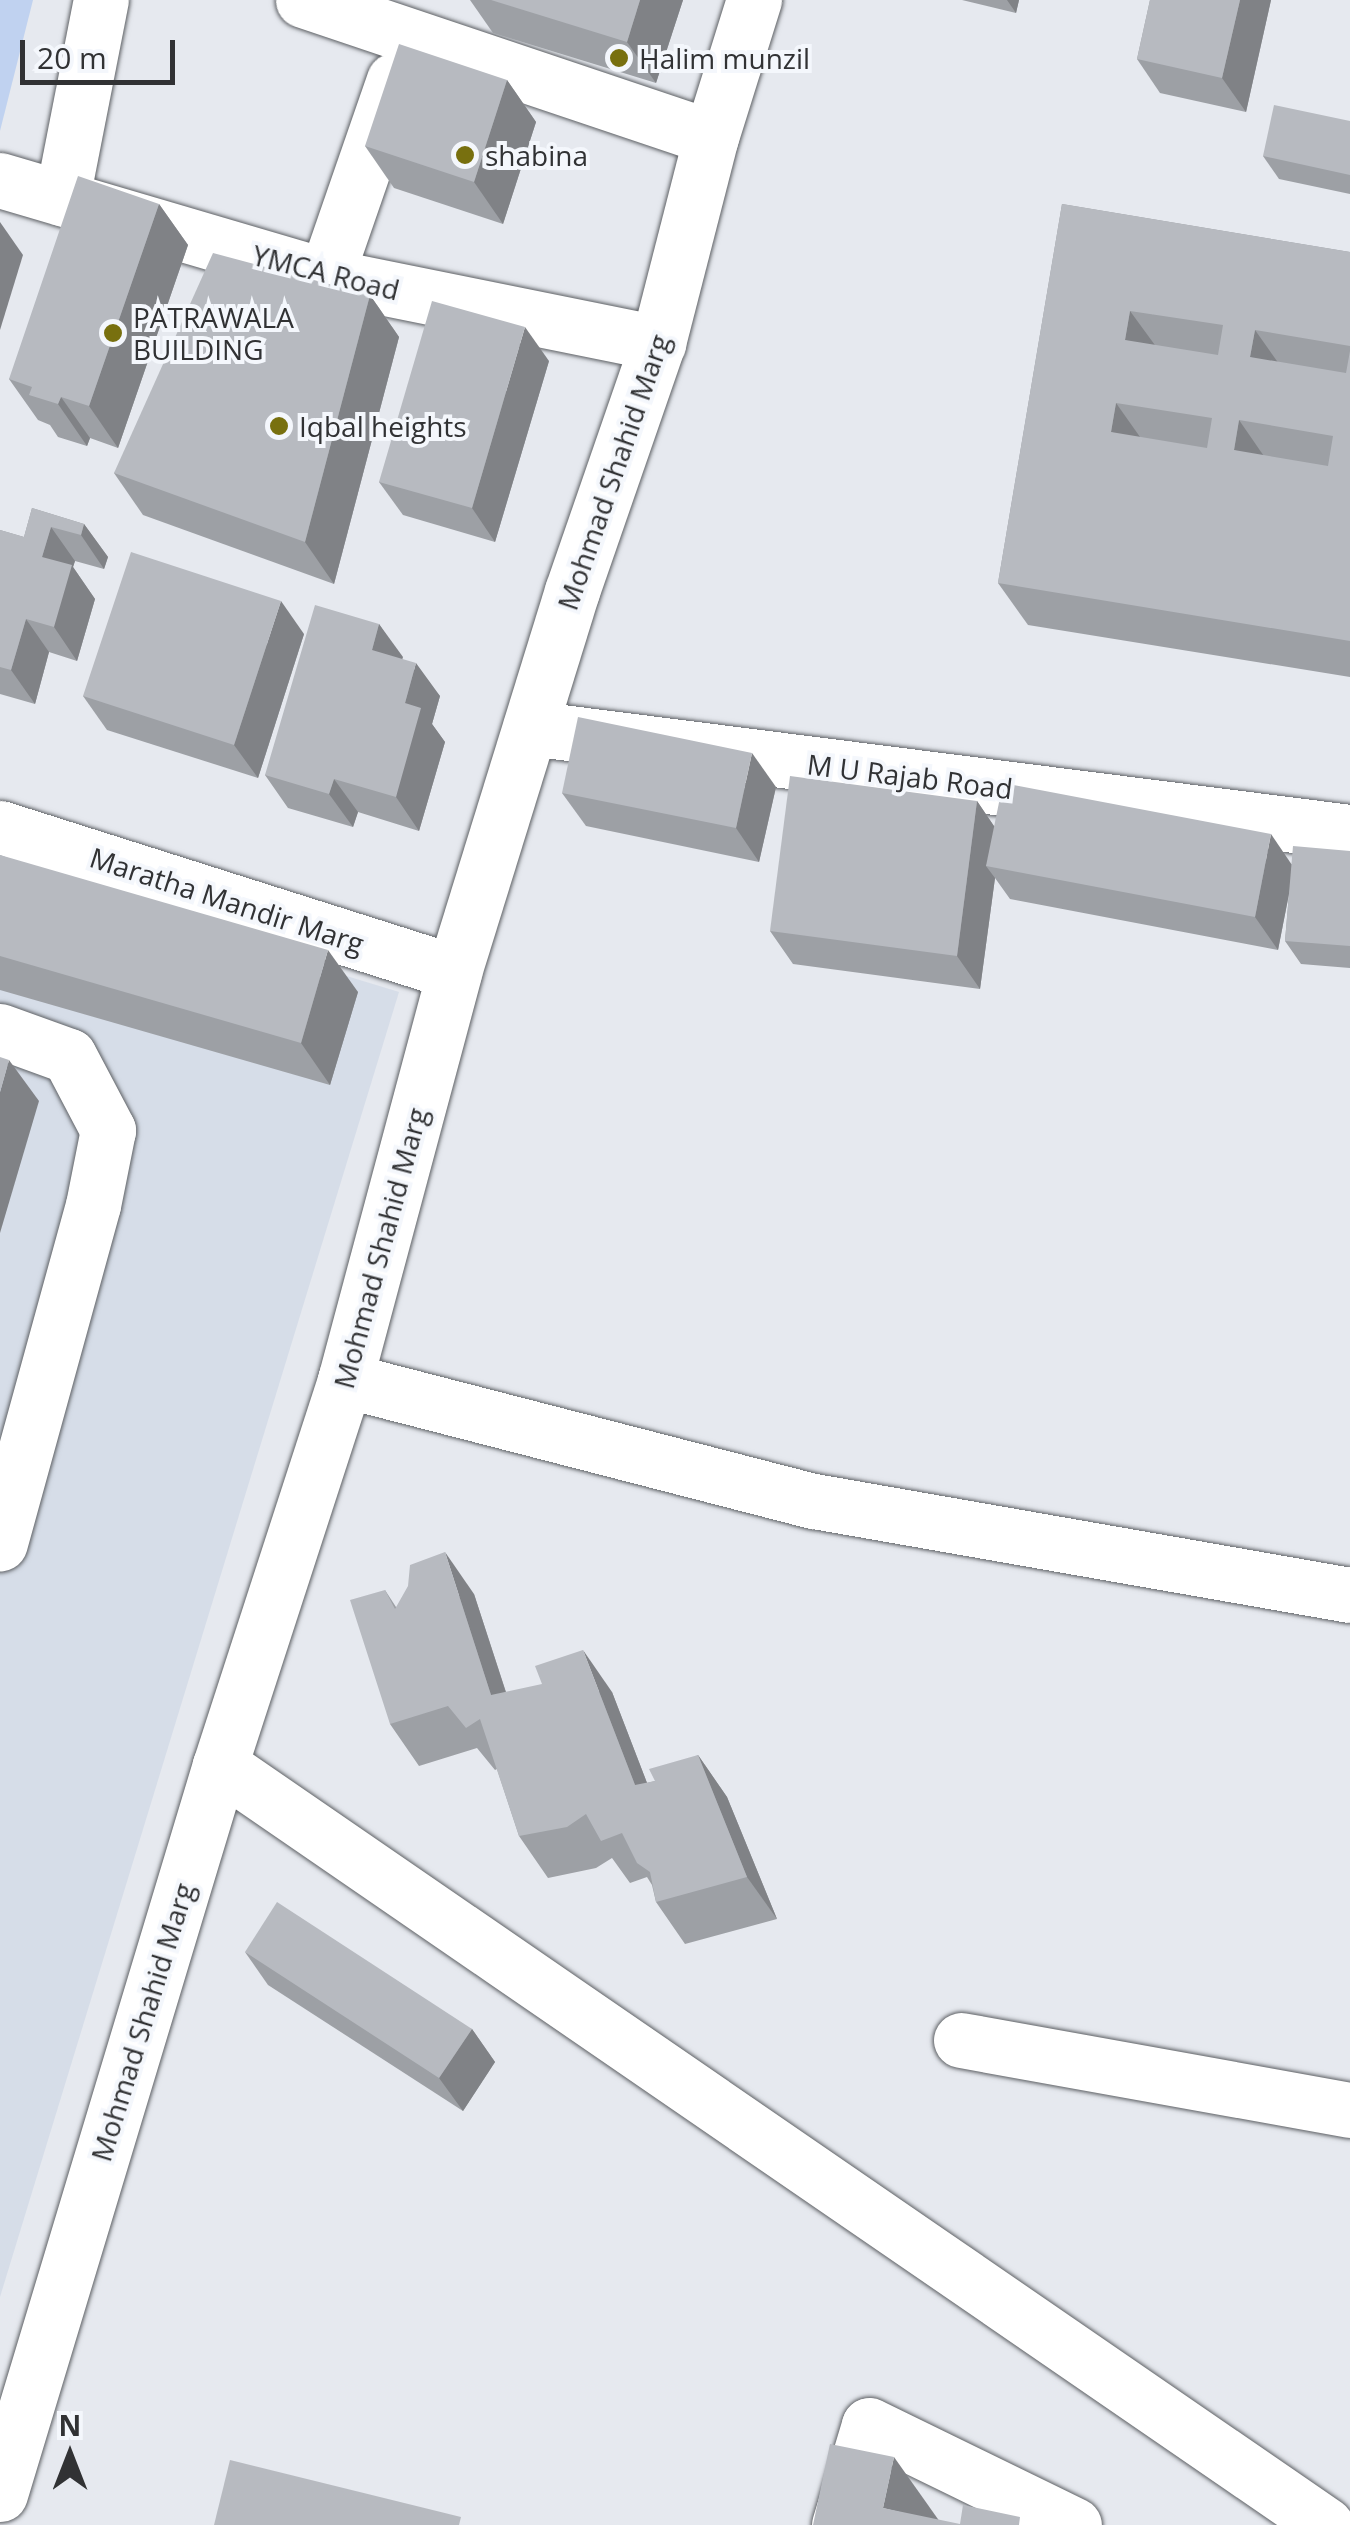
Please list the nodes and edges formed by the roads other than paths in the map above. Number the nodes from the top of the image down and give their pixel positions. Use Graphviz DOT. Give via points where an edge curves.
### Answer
graph roads {
  1 [pos="101,0"];
  2 [pos="304,0"];
  3 [pos="754,0"];
  4 [pos="405,32"];
  5 [pos="711,137"];
  6 [pos="0,180"];
  7 [pos="62,198"];
  8 [pos="326,276"];
  9 [pos="658,343"];
  10 [pos="530,728"];
  11 [pos="0,828"];
  12 [pos="1350,832"];
  13 [pos="454,972"];
  14 [pos="0,1031"];
  15 [pos="344,1380"];
  16 [pos="0,1543"];
  17 [pos="1350,1595"];
  18 [pos="220,1765"];
  19 [pos="961,2040"];
  20 [pos="1350,2110"];
  21 [pos="0,2494"];
  22 [pos="839,2525"];
  23 [pos="1074,2525"];
  24 [pos="1326,2525"];
  1 -- 7 [label="street"];
  2 -- 4 [label="street"];
  3 -- 5 [label="street, Mohmad Shahid Marg"];
  4 -- 5 [label="street"];
  4 -- 8 [label="street"];
  5 -- 9 [label="street, Mohmad Shahid Marg"];
  6 -- 7 [label="street, YMCA Road"];
  7 -- 8 [label="street, YMCA Road"];
  8 -- 9 [label="street, YMCA Road"];
  9 -- 10 [label="street, Mohmad Shahid Marg"];
  10 -- 12 [label="street, M U Rajab Road"];
  10 -- 13 [label="street, Mohmad Shahid Marg"];
  11 -- 13 [label="street, Maratha Mandir Marg"];
  13 -- 15 [label="street, Mohmad Shahid Marg"];
  14 -- 16 [label="street" via="69,1056 108,1130"];
  15 -- 17 [label="street" via="814,1501"];
  15 -- 18 [label="street, Mohmad Shahid Marg"];
  18 -- 21 [label="street, Mohmad Shahid Marg"];
  18 -- 24 [label="street"];
  19 -- 20 [label="street"];
  22 -- 23 [label="street" via="869,2425"];
}
